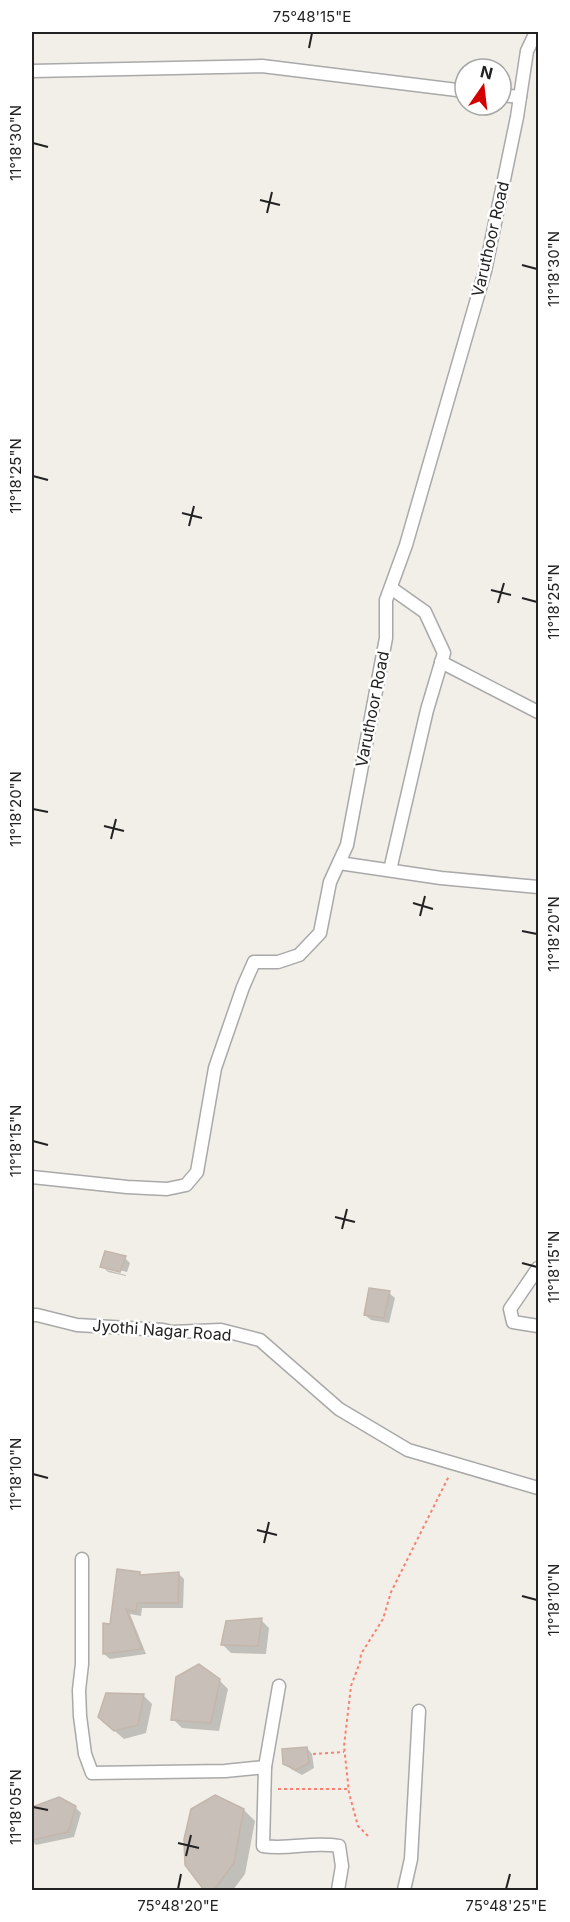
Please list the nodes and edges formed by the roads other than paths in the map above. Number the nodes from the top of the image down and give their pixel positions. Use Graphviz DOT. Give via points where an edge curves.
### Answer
graph roads {
  1 [pos="536,32"];
  2 [pos="32,71"];
  3 [pos="453,90"];
  4 [pos="513,96"];
  5 [pos="520,97"];
  6 [pos="391,588"];
  7 [pos="441,663"];
  8 [pos="538,712"];
  9 [pos="339,863"];
  10 [pos="390,870"];
  11 [pos="538,887"];
  12 [pos="32,1177"];
  13 [pos="538,1268"];
  14 [pos="32,1315"];
  15 [pos="538,1326"];
  16 [pos="538,1488"];
  17 [pos="82,1559"];
  18 [pos="279,1686"];
  19 [pos="418,1711"];
  20 [pos="265,1767"];
  21 [pos="338,1890"];
  22 [pos="404,1890"];
  1 -- 5 [label="street, Varuthoor Road" via="527,51"];
  2 -- 3 [label="street" via="262,66"];
  4 -- 5 [label="street"];
  5 -- 6 [label="street, Varuthoor Road" via="485,271"];
  6 -- 7 [label="street" via="425,612 444,653"];
  6 -- 9 [label="street, Varuthoor Road" via="386,600 386,638 347,845"];
  7 -- 8 [label="street"];
  7 -- 10 [label="street"];
  9 -- 10 [label="street"];
  9 -- 12 [label="street, Varuthoor Road" via="330,882 320,933 299,955 278,962 254,962 215,1068 197,1172 186,1185 167,1189 127,1187"];
  10 -- 11 [label="street"];
  13 -- 15 [label="street" via="510,1310 513,1322"];
  14 -- 16 [label="street, Jyothi Nagar Road" via="78,1325 172,1332 221,1330 260,1340 339,1409 408,1450"];
  17 -- 20 [label="street" via="80,1716 92,1773 181,1773"];
  18 -- 20 [label="street"];
  19 -- 22 [label="street" via="411,1859"];
  20 -- 21 [label="street" via="263,1846 339,1846 342,1866"];
}
